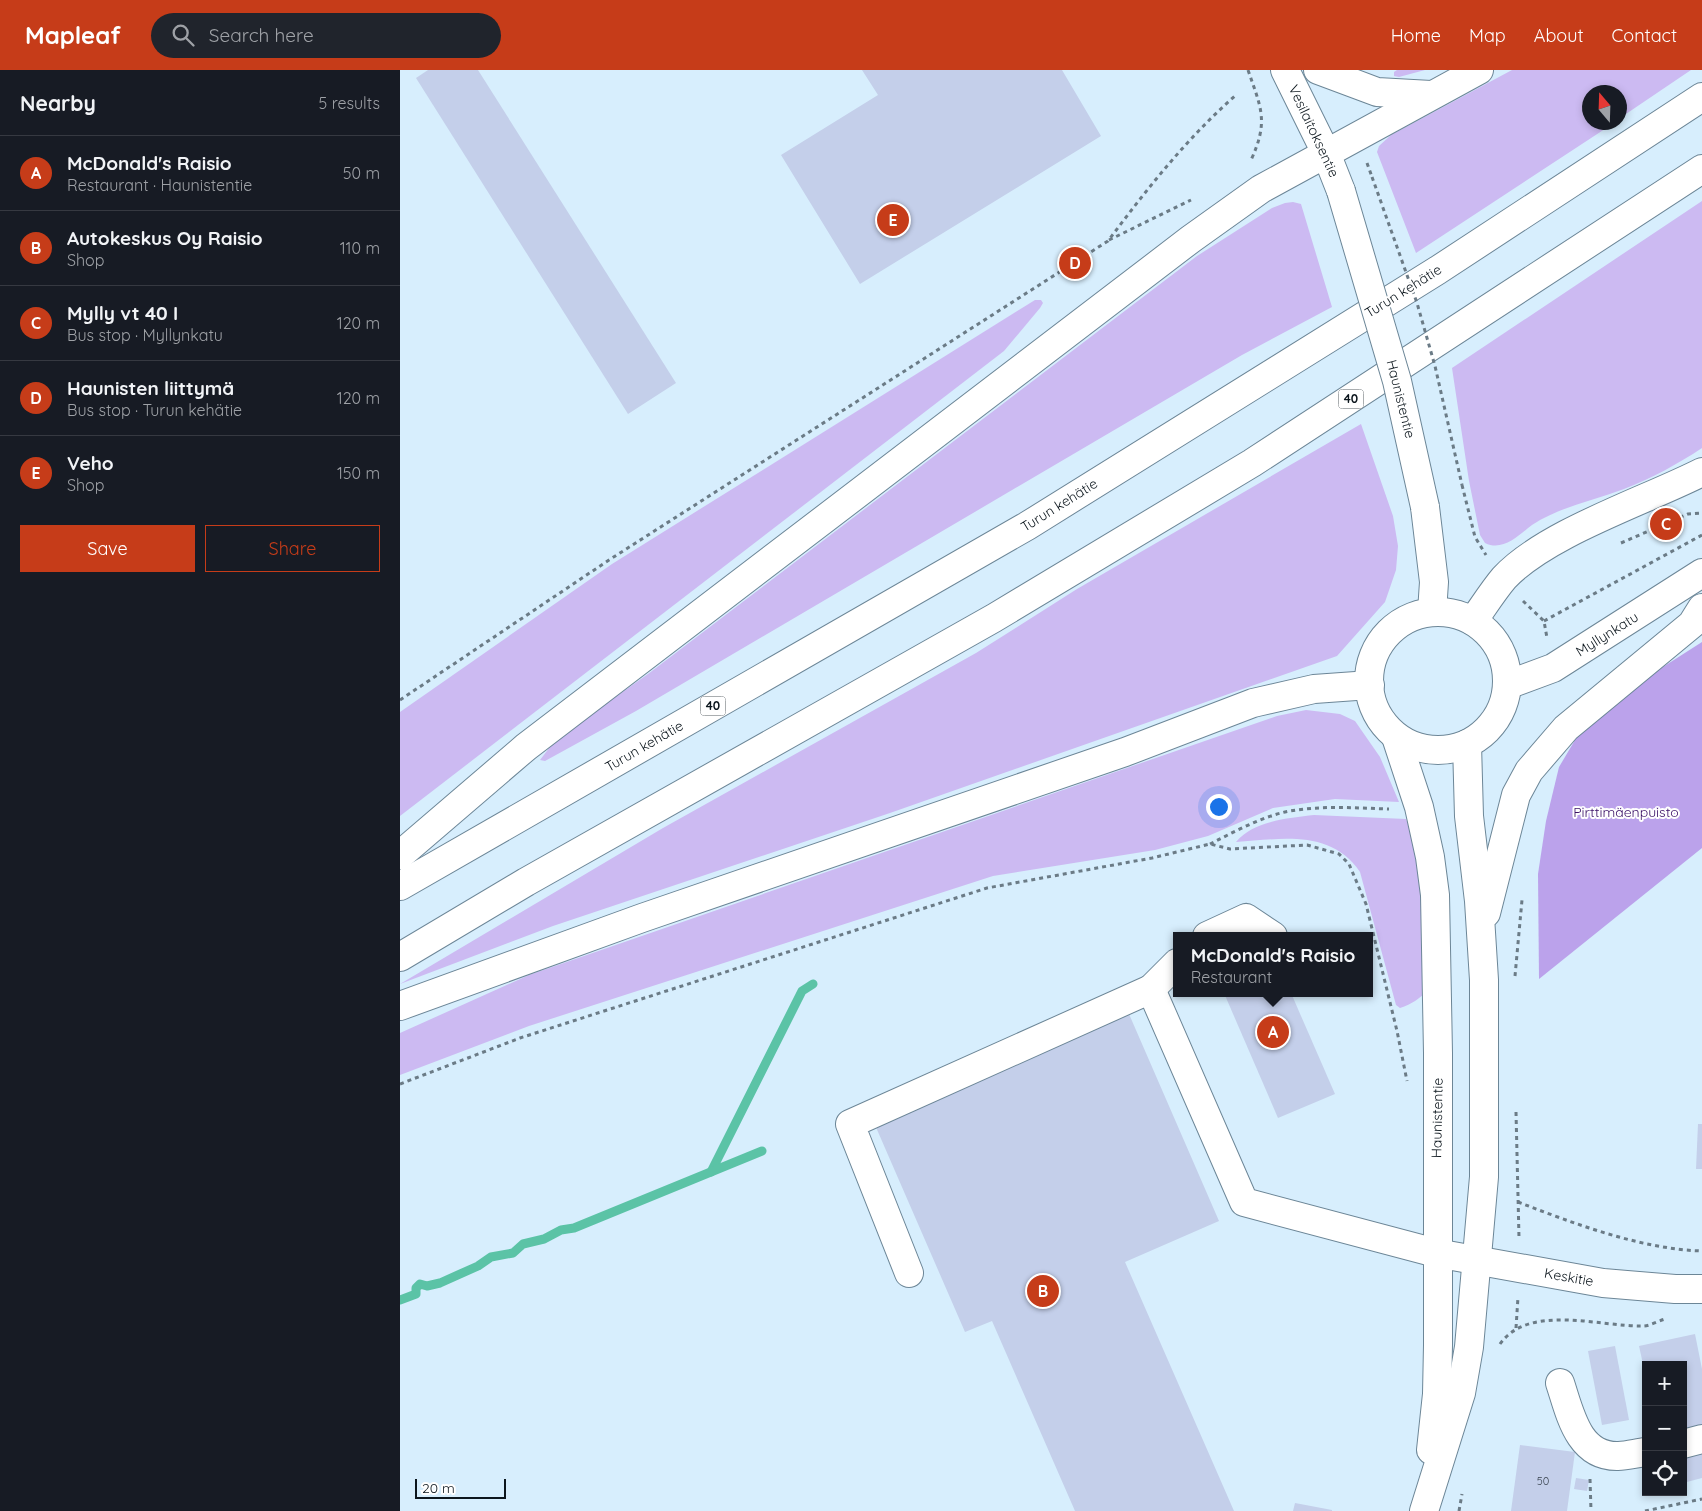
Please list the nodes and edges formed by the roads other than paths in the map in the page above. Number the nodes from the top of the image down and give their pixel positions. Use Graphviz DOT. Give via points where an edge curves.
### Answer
graph roads {
  1 [pos="1285,70"];
  2 [pos="1318,70"];
  3 [pos="1479,70"];
  4 [pos="1431,96"];
  5 [pos="1702,97"];
  6 [pos="1326,153"];
  7 [pos="1702,170"];
  8 [pos="1341,191"];
  9 [pos="1702,472"];
  10 [pos="1702,573"];
  11 [pos="1702,608"];
  12 [pos="1432,612"];
  13 [pos="1473,621"];
  14 [pos="1370,685"];
  15 [pos="1507,686"];
  16 [pos="1396,737"];
  17 [pos="1467,744"];
  18 [pos="400,856"];
  19 [pos="400,886"];
  20 [pos="1216,932"];
  21 [pos="1267,932"];
  22 [pos="1481,932"];
  23 [pos="400,957"];
  24 [pos="1173,967"];
  25 [pos="1151,989"];
  26 [pos="400,1006"];
  27 [pos="1436,1254"];
  28 [pos="1477,1261"];
  29 [pos="909,1273"];
  30 [pos="1702,1289"];
  31 [pos="1560,1383"];
  32 [pos="1702,1440"];
  33 [pos="1687,1443"];
  34 [pos="1642,1453"];
  35 [pos="1425,1507"];
  1 -- 6 [label="main road, Vesilaitoksentie"];
  2 -- 4 [label="main road" via="1377,92"];
  3 -- 4 [label="main road"];
  4 -- 6 [label="main road"];
  5 -- 19 [label="main road, Turun kehätie / 40" via="1438,270 1027,526"];
  6 -- 8 [label="main road, Vesilaitoksentie"];
  6 -- 18 [label="main road" via="1261,189 1191,239 526,747"];
  7 -- 23 [label="main road, 40" via="1252,463 994,618 526,882"];
  8 -- 12 [label="main road, Haunistentie, bridge" via="1397,381 1426,507 1434,582"];
  9 -- 13 [label="main road" via="1537,552 1504,578"];
  10 -- 15 [label="main road, Myllynkatu" via="1553,668"];
  11 -- 22 [label="main road" via="1692,624 1566,728 1529,771 1516,795"];
  12 -- 13 [label="main road" via="1453,614"];
  12 -- 14 [label="main road" via="1409,618 1389,632 1375,652"];
  13 -- 15 [label="main road" via="1490,635 1502,653"];
  14 -- 16 [label="main road" via="1377,715"];
  14 -- 26 [label="main road" via="1314,689 1253,702 1125,752 642,918"];
  15 -- 17 [label="main road" via="1500,712 1489,728"];
  16 -- 17 [label="main road" via="1429,750 1452,750"];
  16 -- 27 [label="main road, Haunistentie" via="1419,807 1435,895 1438,1044"];
  17 -- 22 [label="main road, Haunistentie" via="1469,816"];
  20 -- 21 [label="main road" via="1246,918"];
  22 -- 28 [label="main road, Haunistentie" via="1484,1177"];
  24 -- 25 [label="main road"];
  25 -- 27 [label="main road, Keskitie" via="1244,1202"];
  25 -- 29 [label="main road" via="850,1124"];
  27 -- 28 [label="main road, Keskitie"];
  27 -- 35 [label="main road, Haunistentie" via="1436,1394"];
  28 -- 30 [label="main road, Keskitie" via="1603,1283"];
  28 -- 35 [label="main road, Haunistentie" via="1461,1393"];
  31 -- 34 [label="main road" via="1574,1427 1589,1449 1617,1456"];
  32 -- 33 [label="main road"];
}
